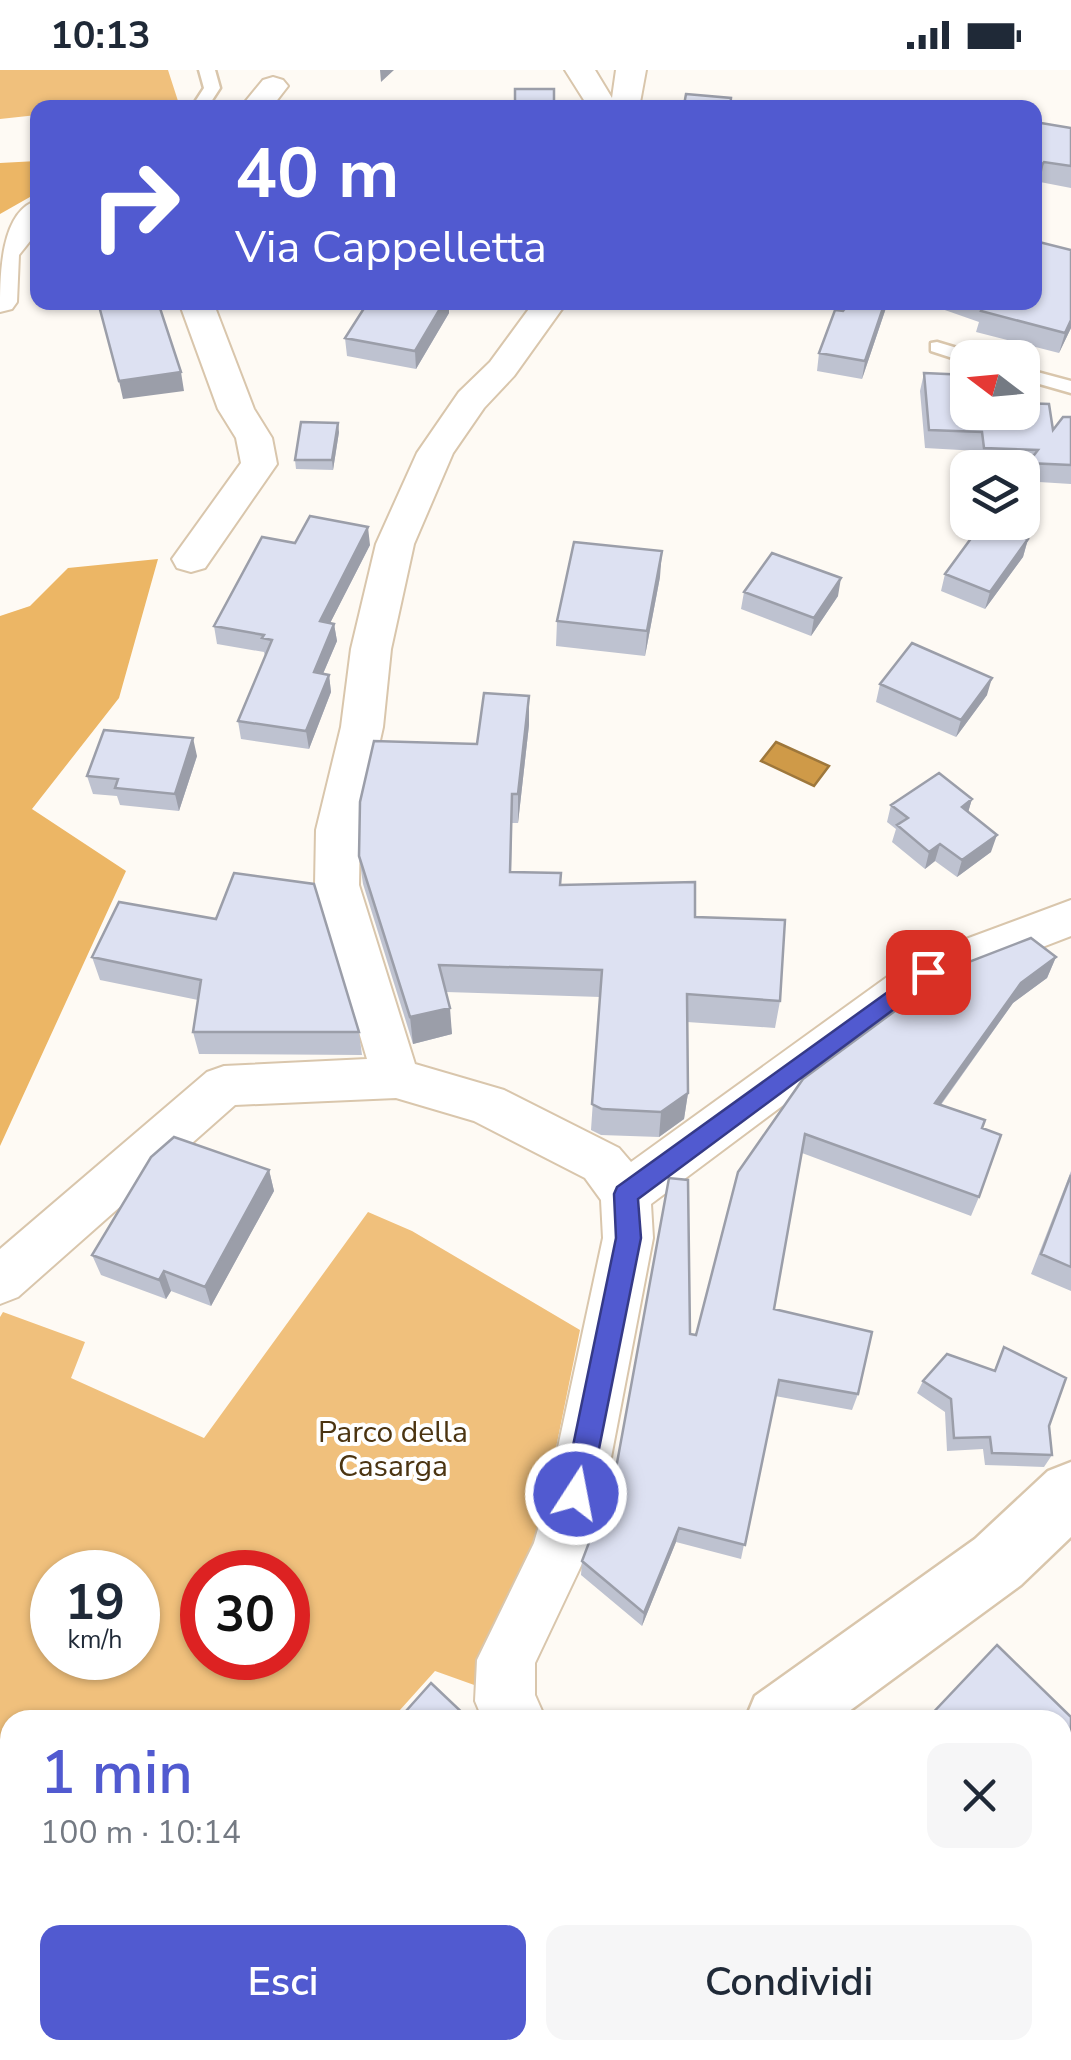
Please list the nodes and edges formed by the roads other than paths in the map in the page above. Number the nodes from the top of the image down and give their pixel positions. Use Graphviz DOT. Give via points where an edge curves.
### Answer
graph roads {
  1 [pos="207,70"];
  2 [pos="580,70"];
  3 [pos="631,70"];
  4 [pos="203,100"];
  5 [pos="599,100"];
  6 [pos="625,100"];
  7 [pos="30,219"];
  8 [pos="0,302"];
  9 [pos="199,310"];
  10 [pos="545,310"];
  11 [pos="936,347"];
  12 [pos="950,351"];
  13 [pos="1040,378"];
  14 [pos="1071,387"];
  15 [pos="190,559"];
  16 [pos="1071,918"];
  17 [pos="396,1078"];
  18 [pos="626,1194"];
  19 [pos="0,1281"];
  20 [pos="1071,1493"];
  21 [pos="510,1710"];
  22 [pos="793,1710"];
  1 -- 4 [label="lane" via="212,88"];
  2 -- 5 [label="street"];
  3 -- 6 [label="street"];
  7 -- 8 [label="street" via="3,254"];
  9 -- 15 [label="street" via="259,464"];
  10 -- 17 [label="street" via="436,454 395,544 371,648 362,728 338,830 337,885"];
  11 -- 12 [label="lane"];
  13 -- 14 [label="lane"];
  16 -- 18 [label="street" via="928,972"];
  17 -- 18 [label="street" via="487,1104 602,1163"];
  17 -- 19 [label="street" via="224,1086"];
  18 -- 21 [label="street" via="628,1238 576,1494 560,1551 506,1660"];
  20 -- 22 [label="street" via="998,1562"];
}
